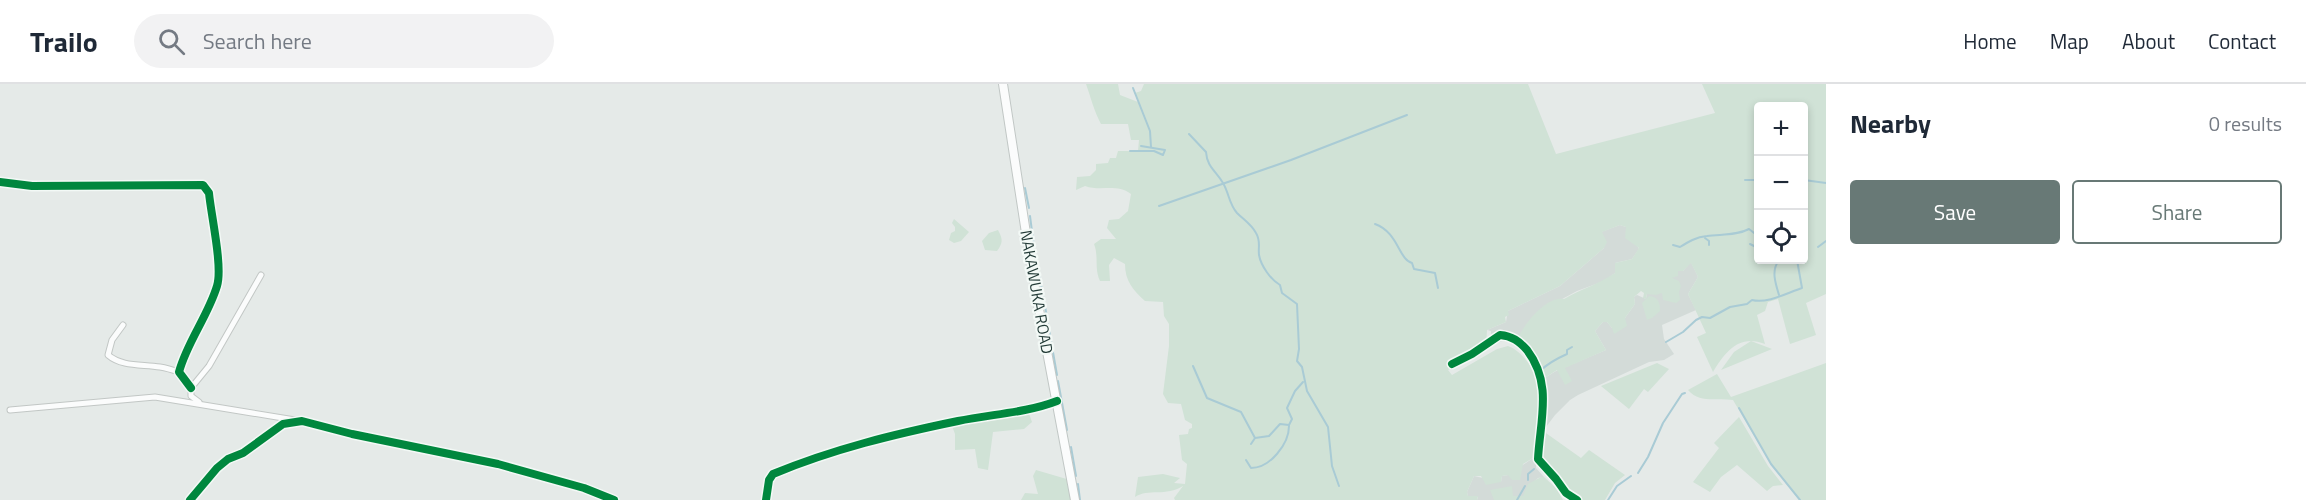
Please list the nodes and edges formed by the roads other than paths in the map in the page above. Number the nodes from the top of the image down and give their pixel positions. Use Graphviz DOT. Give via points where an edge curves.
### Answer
graph roads {
  1 [pos="1004,84"];
  2 [pos="0,182"];
  3 [pos="261,275"];
  4 [pos="123,325"];
  5 [pos="1452,364"];
  6 [pos="179,372"];
  7 [pos="191,387"];
  8 [pos="1057,401"];
  9 [pos="201,404"];
  10 [pos="10,410"];
  11 [pos="302,421"];
  12 [pos="190,500"];
  13 [pos="614,500"];
  14 [pos="766,500"];
  15 [pos="1075,500"];
  16 [pos="1577,500"];
  1 -- 8 [label="main road, NAKAWUKA ROAD" via="1032,272"];
  2 -- 6 [label="street" via="51,186 203,185 209,193 218,285"];
  3 -- 7 [label="street" via="208,366"];
  4 -- 6 [label="street" via="112,340 108,355 115,362"];
  5 -- 16 [label="street" via="1500,335 1511,336 1522,345 1540,372 1544,389 1538,459 1566,494"];
  6 -- 7 [label="street"];
  7 -- 9 [label="street" via="191,396"];
  8 -- 14 [label="street" via="875,439 841,450 773,474"];
  8 -- 15 [label="main road, NAKAWUKA ROAD"];
  9 -- 10 [label="street" via="155,397"];
  9 -- 11 [label="street"];
  11 -- 12 [label="street" via="283,424 228,459"];
  11 -- 13 [label="street" via="498,464"];
}
